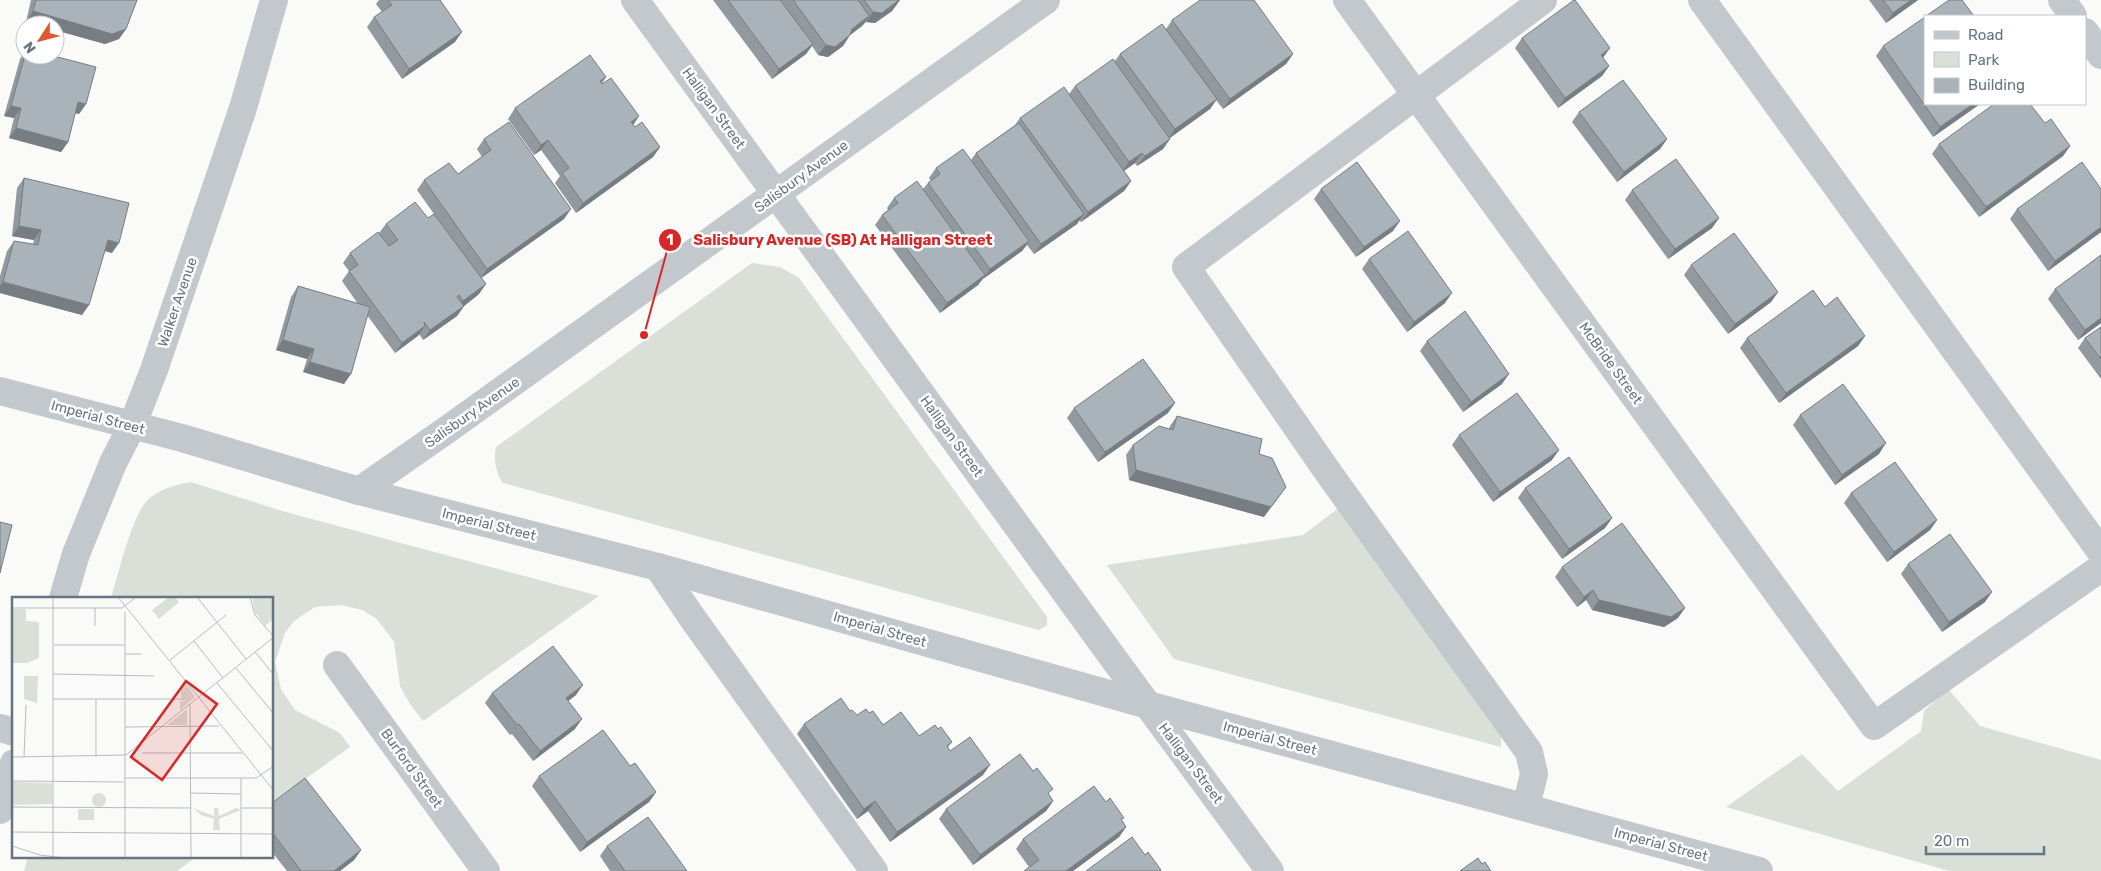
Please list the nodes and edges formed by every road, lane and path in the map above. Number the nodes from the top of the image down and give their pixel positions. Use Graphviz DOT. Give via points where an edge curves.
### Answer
graph roads {
  1 [pos="274,0"];
  2 [pos="635,0"];
  3 [pos="1046,0"];
  4 [pos="1347,0"];
  5 [pos="1544,0"];
  6 [pos="1702,0"];
  7 [pos="2062,0"];
  8 [pos="2072,15"];
  9 [pos="2086,33"];
  10 [pos="2101,55"];
  11 [pos="1416,95"];
  12 [pos="777,194"];
  13 [pos="0,391"];
  14 [pos="132,426"];
  15 [pos="359,490"];
  16 [pos="2101,552"];
  17 [pos="658,567"];
  18 [pos="2101,568"];
  19 [pos="63,597"];
  20 [pos="337,665"];
  21 [pos="1148,705"];
  22 [pos="12,770"];
  23 [pos="1526,807"];
  24 [pos="0,810"];
  25 [pos="486,871"];
  26 [pos="874,871"];
  27 [pos="1270,871"];
  28 [pos="1759,871"];
  1 -- 14 [label="street, Walker Avenue" via="243,108 149,385"];
  2 -- 12 [label="street, Halligan Street"];
  3 -- 12 [label="street, Salisbury Avenue"];
  4 -- 11 [label="street, McBride Street"];
  5 -- 11 [label="street"];
  6 -- 16 [label="street"];
  7 -- 8 [label="street"];
  9 -- 10 [label="street"];
  11 -- 18 [label="street, McBride Street" via="1874,726"];
  11 -- 23 [label="street" via="1186,267 1330,475 1529,752 1534,774"];
  12 -- 15 [label="street, Salisbury Avenue"];
  12 -- 21 [label="street, Halligan Street"];
  13 -- 14 [label="street, Imperial Street"];
  14 -- 15 [label="street, Imperial Street"];
  14 -- 19 [label="street, Walker Avenue" via="113,463 76,554"];
  15 -- 17 [label="street, Imperial Street"];
  17 -- 21 [label="street, Imperial Street"];
  17 -- 26 [label="street"];
  20 -- 25 [label="street, Burford Street"];
  21 -- 23 [label="street, Imperial Street"];
  21 -- 27 [label="street, Halligan Street"];
  22 -- 24 [label="street"];
  23 -- 28 [label="street, Imperial Street"];
}
